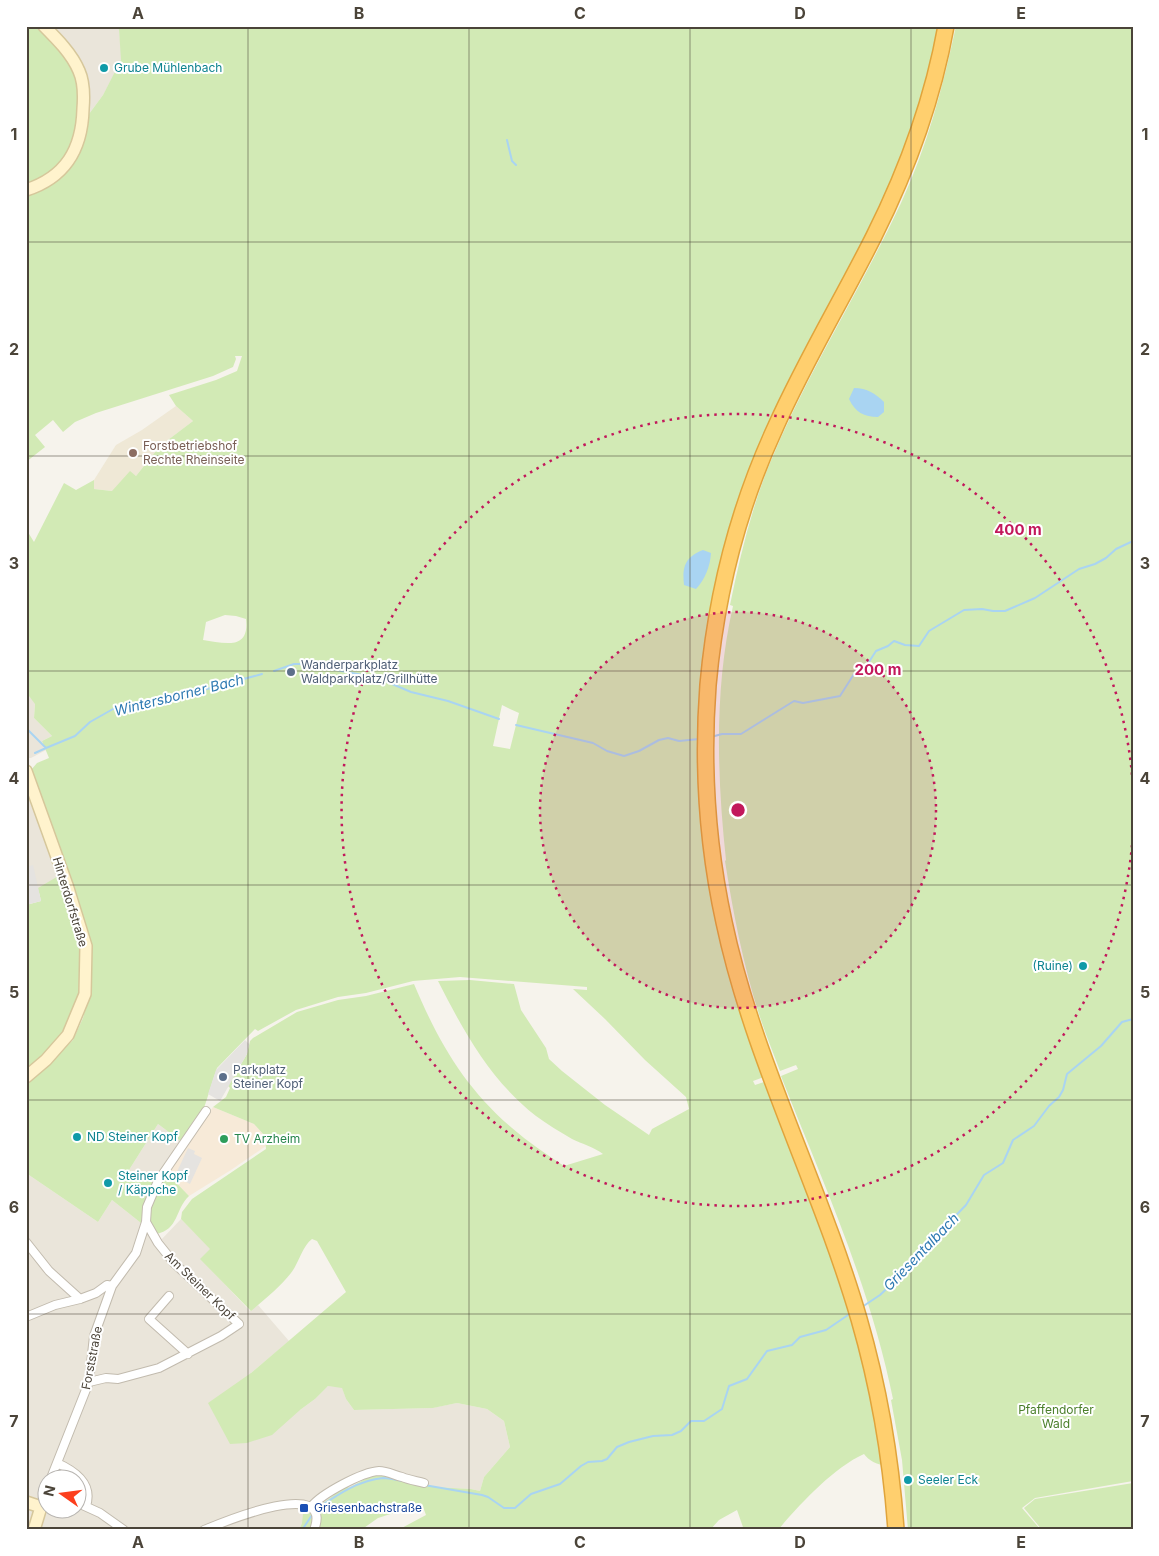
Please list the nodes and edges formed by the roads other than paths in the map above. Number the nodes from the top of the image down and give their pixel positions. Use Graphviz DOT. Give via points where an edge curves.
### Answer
graph roads {
  1 [pos="44,26"];
  2 [pos="946,26"];
  3 [pos="954,26"];
  4 [pos="26,190"];
  5 [pos="722,610"];
  6 [pos="26,771"];
  7 [pos="26,1078"];
  8 [pos="206,1111"];
  9 [pos="146,1222"];
  10 [pos="26,1242"];
  11 [pos="112,1286"];
  12 [pos="170,1296"];
  13 [pos="80,1299"];
  14 [pos="26,1317"];
  15 [pos="188,1354"];
  16 [pos="89,1382"];
  17 [pos="882,1394"];
  18 [pos="57,1463"];
  19 [pos="55,1468"];
  20 [pos="66,1468"];
  21 [pos="424,1483"];
  22 [pos="311,1507"];
  23 [pos="88,1508"];
  24 [pos="38,1518"];
  25 [pos="34,1530"];
  26 [pos="124,1530"];
  27 [pos="204,1530"];
  28 [pos="314,1530"];
  29 [pos="896,1530"];
  30 [pos="904,1530"];
  1 -- 4 [label="street" via="73,59 80,73 83,114 73,155 62,169"];
  2 -- 5 [label="highway" via="927,103 900,180 788,398 763,455 732,547"];
  3 -- 5 [label="highway" via="935,105 911,175 873,255 795,402 770,459"];
  5 -- 17 [label="highway" via="714,725 716,855 756,1009 866,1314"];
  6 -- 7 [label="street, Hinterdorfstraße" via="86,946 85,994 68,1035"];
  8 -- 9 [label="street, Forststraße" via="158,1180 147,1207"];
  9 -- 11 [label="street, Forststraße" via="135,1255"];
  9 -- 15 [label="street, Am Steiner Kopf" via="174,1263 239,1324"];
  10 -- 13 [label="street" via="49,1271"];
  11 -- 13 [label="street" via="106,1285"];
  11 -- 16 [label="street, Forststraße" via="94,1336"];
  12 -- 15 [label="street" via="149,1319"];
  13 -- 14 [label="street"];
  15 -- 16 [label="street" via="159,1368 118,1379"];
  16 -- 18 [label="street, Forststraße"];
  17 -- 29 [label="highway"];
  17 -- 30 [label="highway" via="898,1461"];
  18 -- 19 [label="street, Forststraße"];
  18 -- 20 [label="street"];
  21 -- 22 [label="street" via="391,1473 370,1473 336,1488"];
  22 -- 27 [label="street" via="296,1504 266,1508"];
  22 -- 28 [label="street" via="318,1517"];
  23 -- 26 [label="street"];
  24 -- 25 [label="street"];
}
